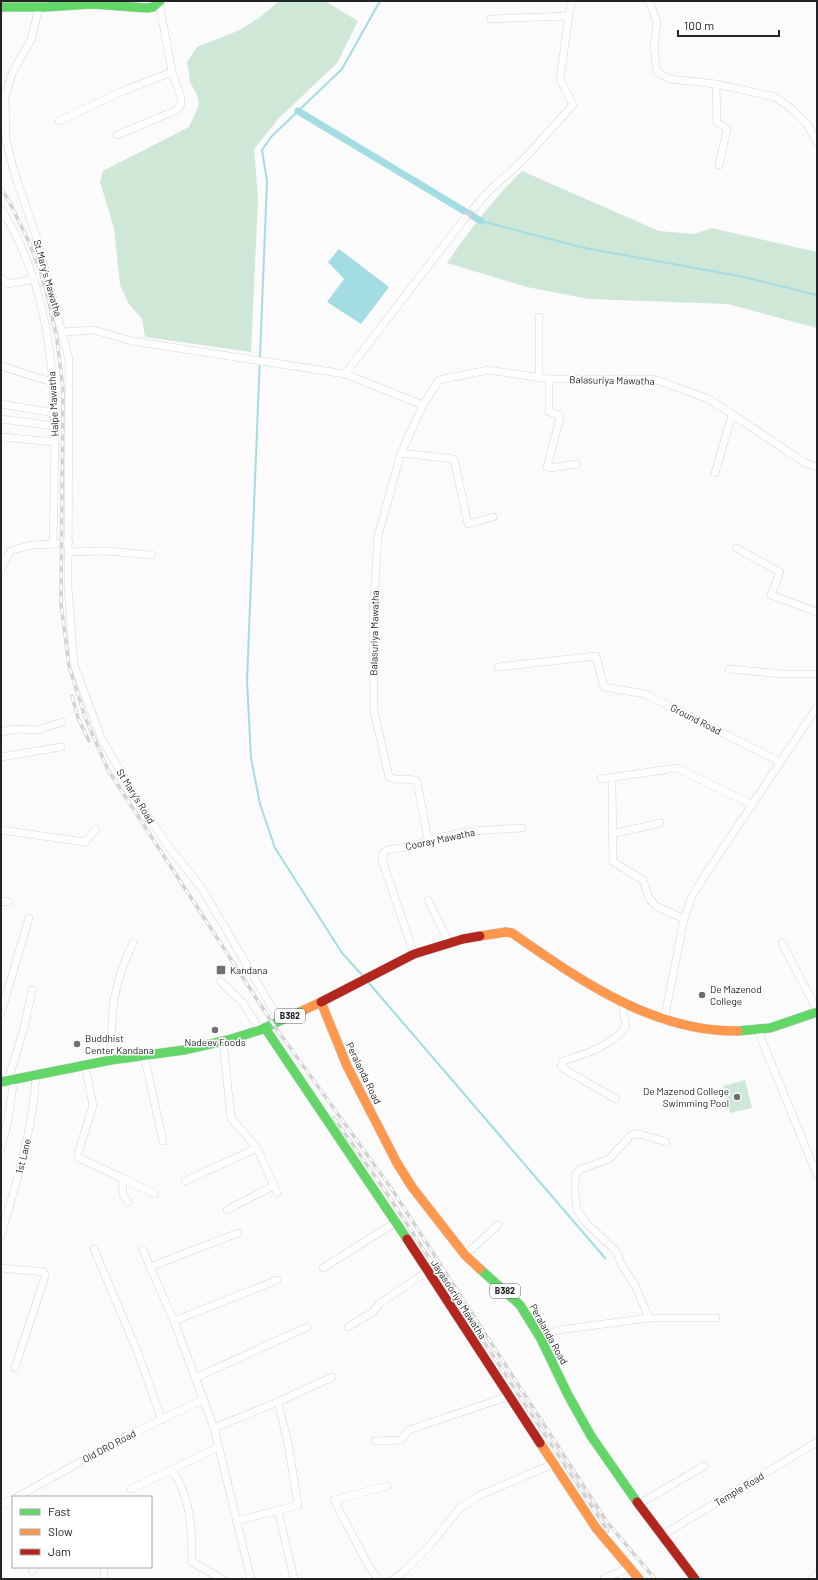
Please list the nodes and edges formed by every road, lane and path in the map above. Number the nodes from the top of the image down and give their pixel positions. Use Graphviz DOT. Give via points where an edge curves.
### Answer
graph roads {
  1 [pos="571,1"];
  2 [pos="649,1"];
  3 [pos="160,2"];
  4 [pos="43,5"];
  5 [pos="1,7"];
  6 [pos="568,16"];
  7 [pos="490,19"];
  8 [pos="172,72"];
  9 [pos="716,84"];
  10 [pos="59,121"];
  11 [pos="117,135"];
  12 [pos="817,142"];
  13 [pos="719,165"];
  14 [pos="474,208"];
  15 [pos="2,211"];
  16 [pos="465,218"];
  17 [pos="1,278"];
  18 [pos="34,279"];
  19 [pos="539,318"];
  20 [pos="63,332"];
  21 [pos="1,366"];
  22 [pos="345,374"];
  23 [pos="539,378"];
  24 [pos="549,379"];
  25 [pos="52,382"];
  26 [pos="1,404"];
  27 [pos="423,405"];
  28 [pos="54,413"];
  29 [pos="732,415"];
  30 [pos="1,418"];
  31 [pos="55,426"];
  32 [pos="1,437"];
  33 [pos="55,442"];
  34 [pos="401,453"];
  35 [pos="576,464"];
  36 [pos="817,467"];
  37 [pos="715,473"];
  38 [pos="493,518"];
  39 [pos="69,542"];
  40 [pos="53,544"];
  41 [pos="736,548"];
  42 [pos="69,552"];
  43 [pos="152,555"];
  44 [pos="1,566"];
  45 [pos="817,612"];
  46 [pos="498,667"];
  47 [pos="729,669"];
  48 [pos="817,674"];
  49 [pos="817,707"];
  50 [pos="62,722"];
  51 [pos="1,732"];
  52 [pos="61,747"];
  53 [pos="1,757"];
  54 [pos="779,761"];
  55 [pos="601,779"];
  56 [pos="612,784"];
  57 [pos="753,805"];
  58 [pos="660,823"];
  59 [pos="522,828"];
  60 [pos="96,829"];
  61 [pos="1,830"];
  62 [pos="612,834"];
  63 [pos="428,840"];
  64 [pos="1,900"];
  65 [pos="428,900"];
  66 [pos="9,902"];
  67 [pos="29,918"];
  68 [pos="684,919"];
  69 [pos="133,943"];
  70 [pos="449,943"];
  71 [pos="782,943"];
  72 [pos="414,954"];
  73 [pos="220,981"];
  74 [pos="32,990"];
  75 [pos="321,1002"];
  76 [pos="624,1004"];
  77 [pos="817,1011"];
  78 [pos="1,1013"];
  79 [pos="280,1021"];
  80 [pos="664,1021"];
  81 [pos="262,1029"];
  82 [pos="758,1031"];
  83 [pos="223,1041"];
  84 [pos="144,1054"];
  85 [pos="111,1060"];
  86 [pos="84,1065"];
  87 [pos="36,1074"];
  88 [pos="8,1080"];
  89 [pos="616,1099"];
  90 [pos="164,1141"];
  91 [pos="666,1142"];
  92 [pos="257,1148"];
  93 [pos="1,1149"];
  94 [pos="817,1175"];
  95 [pos="122,1178"];
  96 [pos="185,1181"];
  97 [pos="155,1194"];
  98 [pos="128,1202"];
  99 [pos="227,1210"];
  100 [pos="396,1222"];
  101 [pos="498,1225"];
  102 [pos="238,1233"];
  103 [pos="1,1236"];
  104 [pos="94,1249"];
  105 [pos="143,1250"];
  106 [pos="465,1255"];
  107 [pos="150,1267"];
  108 [pos="1,1268"];
  109 [pos="323,1268"];
  110 [pos="428,1271"];
  111 [pos="277,1280"];
  112 [pos="648,1318"];
  113 [pos="716,1318"];
  114 [pos="174,1321"];
  115 [pos="307,1327"];
  116 [pos="348,1327"];
  117 [pos="540,1337"];
  118 [pos="15,1368"];
  119 [pos="332,1377"];
  120 [pos="195,1378"];
  121 [pos="509,1396"];
  122 [pos="278,1402"];
  123 [pos="205,1403"];
  124 [pos="162,1420"];
  125 [pos="214,1428"];
  126 [pos="376,1441"];
  127 [pos="817,1442"];
  128 [pos="219,1447"];
  129 [pos="553,1464"];
  130 [pos="704,1466"];
  131 [pos="172,1470"];
  132 [pos="387,1486"];
  133 [pos="131,1489"];
  134 [pos="22,1496"];
  135 [pos="12,1500"];
  136 [pos="639,1504"];
  137 [pos="1,1505"];
  138 [pos="278,1510"];
  139 [pos="236,1521"];
  140 [pos="660,1536"];
  141 [pos="104,1568"];
  142 [pos="628,1568"];
  143 [pos="817,1575"];
  144 [pos="104,1579"];
  145 [pos="222,1579"];
  146 [pos="251,1579"];
  147 [pos="294,1579"];
  148 [pos="378,1579"];
  149 [pos="394,1579"];
  150 [pos="604,1579"];
  151 [pos="639,1579"];
  152 [pos="695,1579"];
  153 [pos="812,1579"];
  1 -- 6 [label="street"];
  2 -- 9 [label="street" via="657,22 654,48 657,72 670,79"];
  3 -- 4 [label="street" via="147,8 92,4"];
  3 -- 8 [label="street"];
  4 -- 5 [label="street"];
  4 -- 20 [label="street, St.Mary's Mawatha" via="31,40 13,71 5,96 6,140"];
  6 -- 7 [label="street"];
  6 -- 14 [label="street" via="560,79 573,106"];
  8 -- 10 [label="street" via="123,91"];
  8 -- 11 [label="street" via="181,97 181,104 177,110"];
  9 -- 12 [label="street" via="775,97 806,124"];
  9 -- 13 [label="street" via="717,122 727,129"];
  15 -- 18 [label="street, Halpe Mawatha"];
  16 -- 22 [label="street"];
  17 -- 18 [label="street" via="8,284"];
  18 -- 25 [label="street, Halpe Mawatha" via="42,305"];
  19 -- 23 [label="street"];
  20 -- 22 [label="street" via="94,330 132,341"];
  20 -- 39 [label="street, St.Mary's Mawatha" via="69,358"];
  21 -- 25 [label="street"];
  22 -- 27 [label="street"];
  23 -- 24 [label="street, Balasuriya Mawatha"];
  23 -- 27 [label="street, Balasuriya Mawatha" via="488,370 438,380"];
  24 -- 29 [label="street, Balasuriya Mawatha" via="654,379 709,399"];
  24 -- 35 [label="street" via="549,412 559,415 560,418 548,466 550,468"];
  25 -- 28 [label="street, Halpe Mawatha"];
  26 -- 28 [label="street"];
  27 -- 34 [label="street, Balasuriya Mawatha"];
  28 -- 31 [label="street, Halpe Mawatha"];
  29 -- 36 [label="street, Balasuriya Mawatha" via="805,463"];
  29 -- 37 [label="street"];
  30 -- 31 [label="street"];
  31 -- 33 [label="street, Halpe Mawatha"];
  32 -- 33 [label="street"];
  33 -- 40 [label="street, Halpe Mawatha"];
  34 -- 38 [label="street" via="454,459 468,524"];
  34 -- 63 [label="street, Balasuriya Mawatha" via="378,536 373,612 374,711 389,777 393,780 417,781"];
  39 -- 40 [label="street"];
  39 -- 42 [label="street, St Mary's Road"];
  40 -- 44 [label="street" via="31,545 10,551"];
  41 -- 45 [label="street" via="780,572 771,595"];
  42 -- 43 [label="street" via="105,551"];
  42 -- 79 [label="street, St Mary's Road" via="68,587 74,664 102,740 142,808 201,887"];
  46 -- 54 [label="street, Ground Road" via="596,656 604,687 645,694"];
  47 -- 48 [label="street"];
  49 -- 54 [label="street"];
  50 -- 51 [label="street" via="37,730 13,729"];
  52 -- 53 [label="street"];
  54 -- 57 [label="street"];
  55 -- 57 [label="street" via="677,768"];
  56 -- 62 [label="street"];
  57 -- 68 [label="street" via="705,875"];
  58 -- 62 [label="street"];
  59 -- 63 [label="street, Cooray Mawatha" via="471,831"];
  60 -- 61 [label="street" via="85,842"];
  62 -- 68 [label="street" via="613,862 643,880 649,898 656,906"];
  63 -- 72 [label="street, Cooray Mawatha" via="417,845 388,850 383,854 382,860"];
  64 -- 66 [label="street"];
  65 -- 70 [label="street"];
  67 -- 78 [label="street"];
  68 -- 80 [label="street"];
  69 -- 85 [label="street" via="115,988 111,1020"];
  70 -- 72 [label="street"];
  70 -- 76 [label="street" via="499,933 512,933"];
  71 -- 77 [label="street"];
  72 -- 75 [label="street"];
  73 -- 81 [label="street" via="243,1003"];
  74 -- 88 [label="street" via="24,1028"];
  75 -- 79 [label="street, B382"];
  75 -- 106 [label="street, Peralanda Road / B382" via="347,1066 397,1163 412,1187"];
  76 -- 80 [label="street"];
  76 -- 89 [label="street" via="626,1026 622,1032 594,1051 563,1061 561,1066"];
  77 -- 82 [label="street"];
  79 -- 81 [label="street, B382"];
  80 -- 82 [label="street" via="693,1029"];
  81 -- 83 [label="street, B382"];
  81 -- 100 [label="street, Jayasooriya Mawatha"];
  82 -- 94 [label="street"];
  83 -- 84 [label="street, B382" via="184,1050"];
  83 -- 92 [label="street" via="231,1118"];
  84 -- 85 [label="street, B382"];
  84 -- 90 [label="street"];
  85 -- 86 [label="street, B382"];
  86 -- 87 [label="street, B382"];
  86 -- 95 [label="street" via="93,1106 78,1153 80,1158"];
  87 -- 88 [label="street, B382"];
  87 -- 103 [label="street, 1st Lane" via="25,1150"];
  88 -- 93 [label="street" via="8,1120"];
  91 -- 112 [label="street" via="640,1134 631,1135 609,1159 581,1169 576,1173 574,1180 577,1210 586,1223 617,1252 621,1264 635,1285"];
  92 -- 96 [label="street"];
  92 -- 99 [label="street" via="275,1190"];
  95 -- 97 [label="street"];
  95 -- 98 [label="street" via="123,1195"];
  100 -- 109 [label="street"];
  100 -- 110 [label="street, Jayasooriya Mawatha"];
  101 -- 106 [label="street"];
  102 -- 107 [label="street"];
  104 -- 124 [label="street" via="138,1353"];
  105 -- 107 [label="street"];
  106 -- 117 [label="street, Peralanda Road / B382" via="520,1305"];
  107 -- 114 [label="street"];
  108 -- 118 [label="street" via="37,1270 44,1272 45,1276"];
  110 -- 116 [label="street" via="379,1304 373,1312"];
  110 -- 121 [label="street, Jayasooriya Mawatha"];
  111 -- 114 [label="street"];
  112 -- 113 [label="street"];
  112 -- 117 [label="street" via="558,1330"];
  114 -- 120 [label="street"];
  115 -- 120 [label="street"];
  117 -- 136 [label="street, Peralanda Road / B382" via="591,1436"];
  119 -- 122 [label="street"];
  120 -- 123 [label="street"];
  121 -- 126 [label="street" via="409,1430 401,1440"];
  121 -- 129 [label="street, Jayasooriya Mawatha"];
  122 -- 125 [label="street"];
  122 -- 138 [label="street" via="288,1443 298,1505"];
  123 -- 124 [label="street, Old DRO Road"];
  123 -- 125 [label="street"];
  124 -- 134 [label="street, Old DRO Road" via="127,1436"];
  125 -- 128 [label="street"];
  127 -- 140 [label="street, Temple Road"];
  128 -- 131 [label="street"];
  128 -- 139 [label="street"];
  129 -- 142 [label="street, Jayasooriya Mawatha" via="596,1528"];
  129 -- 149 [label="street" via="480,1495 460,1508 431,1544"];
  130 -- 136 [label="street"];
  131 -- 133 [label="street"];
  131 -- 145 [label="street" via="182,1484 192,1527 192,1562"];
  132 -- 148 [label="street" via="334,1500"];
  135 -- 137 [label="street"];
  136 -- 140 [label="street, Peralanda Road / B382"];
  138 -- 139 [label="street"];
  138 -- 147 [label="street"];
  139 -- 146 [label="street"];
  140 -- 152 [label="street, Peralanda Road / B382"];
  141 -- 144 [label="street"];
  142 -- 150 [label="street"];
  142 -- 151 [label="street, Jayasooriya Mawatha"];
  143 -- 153 [label="street"];
}
